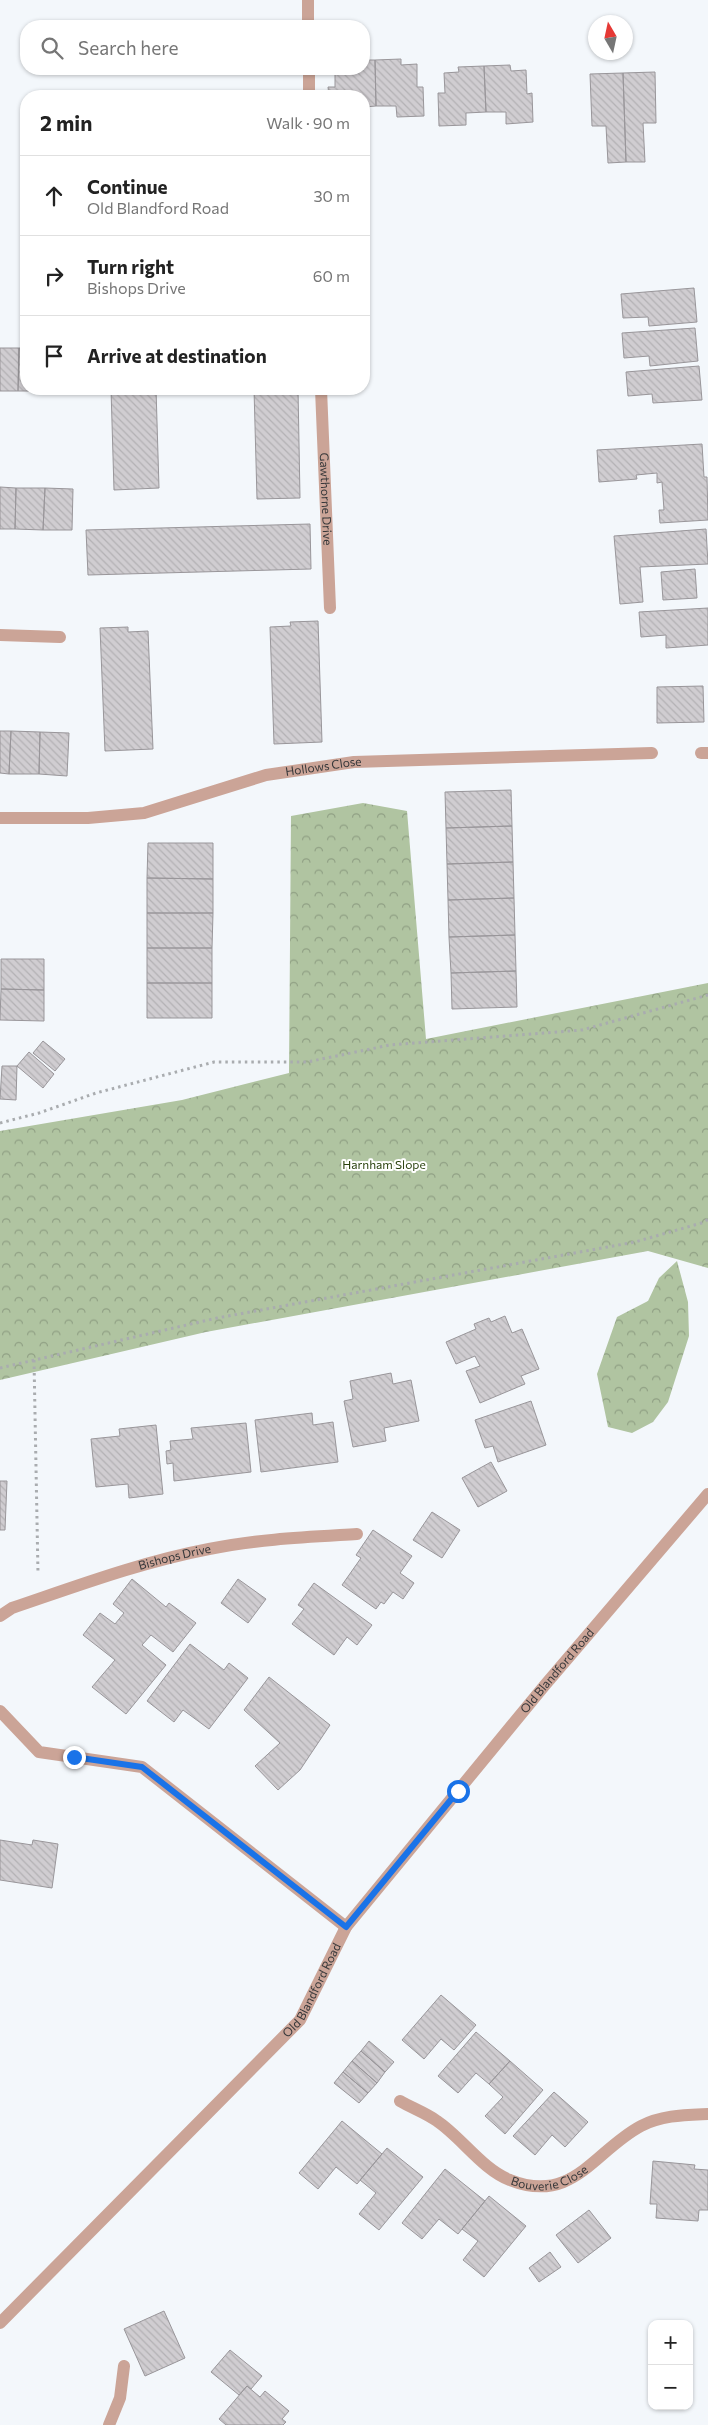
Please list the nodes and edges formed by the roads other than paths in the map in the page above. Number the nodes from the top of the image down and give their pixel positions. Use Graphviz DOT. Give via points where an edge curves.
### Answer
graph roads {
  1 [pos="308,0"];
  2 [pos="308,20"];
  3 [pos="309,75"];
  4 [pos="309,90"];
  5 [pos="321,395"];
  6 [pos="330,608"];
  7 [pos="0,635"];
  8 [pos="60,637"];
  9 [pos="652,753"];
  10 [pos="0,818"];
  11 [pos="708,1494"];
  12 [pos="357,1534"];
  13 [pos="0,1616"];
  14 [pos="0,1711"];
  15 [pos="346,1927"];
  16 [pos="400,2102"];
  17 [pos="708,2114"];
  18 [pos="0,2323"];
  19 [pos="124,2366"];
  20 [pos="109,2425"];
  1 -- 2 [label="street"];
  3 -- 4 [label="street"];
  5 -- 6 [label="street, Gawthorne Drive"];
  7 -- 8 [label="street"];
  9 -- 10 [label="street, Hollows Close" via="354,762 266,776 144,813 88,818"];
  11 -- 15 [label="street, Old Blandford Road" via="545,1685"];
  12 -- 13 [label="street, Bishops Drive" via="283,1539 210,1549 114,1572 12,1608"];
  14 -- 15 [label="street" via="39,1752 142,1767"];
  15 -- 18 [label="street, Old Blandford Road" via="300,2020"];
  16 -- 17 [label="street, Bouverie Close" via="437,2121 508,2180 543,2187 560,2185 578,2176 642,2125 678,2115"];
  19 -- 20 [label="street" via="120,2398"];
}
